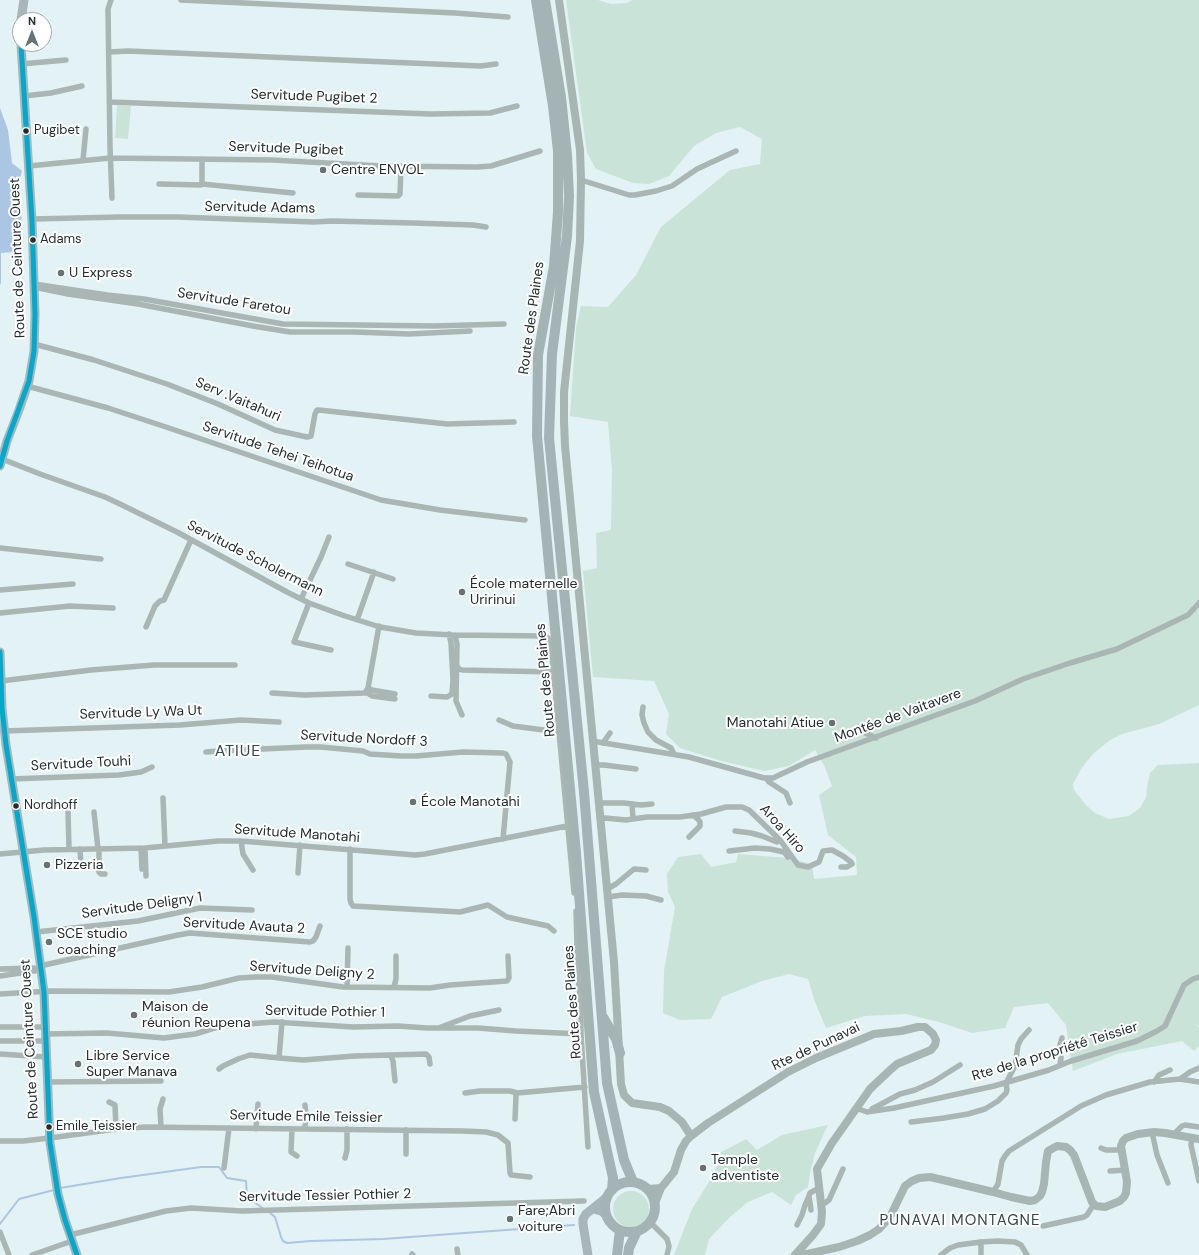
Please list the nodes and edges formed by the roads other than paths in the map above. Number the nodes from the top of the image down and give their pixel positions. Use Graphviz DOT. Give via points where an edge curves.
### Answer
graph roads {
  1 [pos="24,0"];
  2 [pos="111,0"];
  3 [pos="181,0"];
  4 [pos="536,0"];
  5 [pos="545,0"];
  6 [pos="559,0"];
  7 [pos="22,12"];
  8 [pos="508,17"];
  9 [pos="21,52"];
  10 [pos="109,52"];
  11 [pos="66,60"];
  12 [pos="21,64"];
  13 [pos="496,64"];
  14 [pos="82,86"];
  15 [pos="24,96"];
  16 [pos="110,102"];
  17 [pos="517,106"];
  18 [pos="86,129"];
  19 [pos="540,151"];
  20 [pos="736,151"];
  21 [pos="110,158"];
  22 [pos="203,159"];
  23 [pos="83,160"];
  24 [pos="29,166"];
  25 [pos="401,166"];
  26 [pos="581,180"];
  27 [pos="159,184"];
  28 [pos="202,184"];
  29 [pos="293,193"];
  30 [pos="358,195"];
  31 [pos="112,198"];
  32 [pos="32,219"];
  33 [pos="486,227"];
  34 [pos="34,285"];
  35 [pos="504,324"];
  36 [pos="470,331"];
  37 [pos="34,344"];
  38 [pos="27,386"];
  39 [pos="514,422"];
  40 [pos="1,463"];
  41 [pos="525,520"];
  42 [pos="329,537"];
  43 [pos="191,540"];
  44 [pos="0,548"];
  45 [pos="101,559"];
  46 [pos="348,564"];
  47 [pos="374,572"];
  48 [pos="393,579"];
  49 [pos="73,584"];
  50 [pos="0,590"];
  51 [pos="301,599"];
  52 [pos="309,603"];
  53 [pos="1199,603"];
  54 [pos="113,608"];
  55 [pos="0,613"];
  56 [pos="357,620"];
  57 [pos="379,626"];
  58 [pos="146,627"];
  59 [pos="452,635"];
  60 [pos="331,650"];
  61 [pos="0,652"];
  62 [pos="235,665"];
  63 [pos="457,666"];
  64 [pos="554,672"];
  65 [pos="0,680"];
  66 [pos="367,690"];
  67 [pos="272,693"];
  68 [pos="431,696"];
  69 [pos="395,697"];
  70 [pos="643,708"];
  71 [pos="462,715"];
  72 [pos="499,720"];
  73 [pos="280,722"];
  74 [pos="3,729"];
  75 [pos="859,730"];
  76 [pos="559,732"];
  77 [pos="610,733"];
  78 [pos="876,738"];
  79 [pos="592,741"];
  80 [pos="603,743"];
  81 [pos="206,752"];
  82 [pos="674,754"];
  83 [pos="4,755"];
  84 [pos="595,764"];
  85 [pos="152,767"];
  86 [pos="636,770"];
  87 [pos="766,778"];
  88 [pos="11,779"];
  89 [pos="163,798"];
  90 [pos="598,803"];
  91 [pos="790,803"];
  92 [pos="632,804"];
  93 [pos="652,804"];
  94 [pos="68,811"];
  95 [pos="94,812"];
  96 [pos="693,815"];
  97 [pos="600,820"];
  98 [pos="633,820"];
  99 [pos="567,826"];
  100 [pos="735,831"];
  101 [pos="688,837"];
  102 [pos="502,839"];
  103 [pos="780,840"];
  104 [pos="241,841"];
  105 [pos="300,845"];
  106 [pos="165,846"];
  107 [pos="143,848"];
  108 [pos="69,849"];
  109 [pos="80,849"];
  110 [pos="98,849"];
  111 [pos="350,849"];
  112 [pos="23,851"];
  113 [pos="728,851"];
  114 [pos="0,854"];
  115 [pos="80,866"];
  116 [pos="841,866"];
  117 [pos="808,868"];
  118 [pos="142,869"];
  119 [pos="253,870"];
  120 [pos="646,870"];
  121 [pos="298,873"];
  122 [pos="106,874"];
  123 [pos="146,876"];
  124 [pos="607,893"];
  125 [pos="661,900"];
  126 [pos="252,910"];
  127 [pos="320,926"];
  128 [pos="554,931"];
  129 [pos="36,932"];
  130 [pos="348,948"];
  131 [pos="396,956"];
  132 [pos="508,956"];
  133 [pos="41,968"];
  134 [pos="0,969"];
  135 [pos="0,976"];
  136 [pos="1199,977"];
  137 [pos="347,987"];
  138 [pos="394,987"];
  139 [pos="44,992"];
  140 [pos="0,994"];
  141 [pos="499,1010"];
  142 [pos="601,1014"];
  143 [pos="282,1022"];
  144 [pos="0,1027"];
  145 [pos="439,1028"];
  146 [pos="1029,1030"];
  147 [pos="45,1034"];
  148 [pos="581,1034"];
  149 [pos="1062,1038"];
  150 [pos="0,1040"];
  151 [pos="620,1053"];
  152 [pos="0,1054"];
  153 [pos="391,1056"];
  154 [pos="46,1057"];
  155 [pos="279,1058"];
  156 [pos="430,1064"];
  157 [pos="960,1065"];
  158 [pos="1060,1065"];
  159 [pos="1199,1068"];
  160 [pos="219,1069"];
  161 [pos="1170,1070"];
  162 [pos="1180,1079"];
  163 [pos="161,1081"];
  164 [pos="395,1081"];
  165 [pos="47,1082"];
  166 [pos="1154,1082"];
  167 [pos="1199,1082"];
  168 [pos="1006,1083"];
  169 [pos="585,1087"];
  170 [pos="465,1093"];
  171 [pos="517,1093"];
  172 [pos="109,1102"];
  173 [pos="161,1103"];
  174 [pos="258,1104"];
  175 [pos="305,1105"];
  176 [pos="856,1108"];
  177 [pos="867,1112"];
  178 [pos="515,1118"];
  179 [pos="911,1122"];
  180 [pos="161,1127"];
  181 [pos="1199,1127"];
  182 [pos="229,1128"];
  183 [pos="116,1129"];
  184 [pos="256,1129"];
  185 [pos="292,1129"];
  186 [pos="305,1129"];
  187 [pos="347,1129"];
  188 [pos="406,1130"];
  189 [pos="1152,1132"];
  190 [pos="1174,1134"];
  191 [pos="691,1136"];
  192 [pos="50,1138"];
  193 [pos="1195,1138"];
  194 [pos="0,1141"];
  195 [pos="588,1146"];
  196 [pos="1101,1148"];
  197 [pos="1122,1150"];
  198 [pos="406,1154"];
  199 [pos="297,1156"];
  200 [pos="345,1158"];
  201 [pos="224,1168"];
  202 [pos="843,1169"];
  203 [pos="1126,1170"];
  204 [pos="1110,1171"];
  205 [pos="530,1177"];
  206 [pos="1199,1181"];
  207 [pos="634,1182"];
  208 [pos="1168,1183"];
  209 [pos="661,1188"];
  210 [pos="819,1188"];
  211 [pos="648,1189"];
  212 [pos="993,1192"];
  213 [pos="609,1194"];
  214 [pos="809,1196"];
  215 [pos="584,1201"];
  216 [pos="654,1203"];
  217 [pos="1094,1204"];
  218 [pos="821,1206"];
  219 [pos="593,1209"];
  220 [pos="811,1210"];
  221 [pos="605,1214"];
  222 [pos="650,1222"];
  223 [pos="797,1225"];
  224 [pos="1043,1226"];
  225 [pos="620,1230"];
  226 [pos="637,1231"];
  227 [pos="0,1232"];
  228 [pos="71,1238"];
  229 [pos="980,1242"];
  230 [pos="797,1254"];
  231 [pos="981,1254"];
  232 [pos="9,1255"];
  233 [pos="32,1255"];
  234 [pos="77,1255"];
  235 [pos="588,1255"];
  236 [pos="617,1255"];
  237 [pos="628,1255"];
  238 [pos="667,1255"];
  239 [pos="941,1255"];
  240 [pos="1026,1255"];
  1 -- 7 [label="main road"];
  2 -- 10 [label="street" via="108,8"];
  3 -- 8 [label="street"];
  4 -- 213 [label="highway, Route des Plaines" via="558,151 558,212 554,266 538,354 537,436 576,853 594,1092 613,1178"];
  5 -- 142 [label="highway, Route des Plaines" via="561,97 569,196 567,236 552,354 549,438 584,792"];
  6 -- 26 [label="main road" via="580,150"];
  9 -- 12 [label="main road, Route de Ceinture Ouest"];
  10 -- 13 [label="street" via="481,66"];
  10 -- 16 [label="street"];
  11 -- 12 [label="street"];
  12 -- 15 [label="main road, Route de Ceinture Ouest"];
  14 -- 15 [label="street"];
  15 -- 24 [label="main road, Route de Ceinture Ouest"];
  16 -- 17 [label="street, Servitude Pugibet 2" via="430,114 490,113"];
  16 -- 21 [label="street"];
  18 -- 23 [label="street"];
  19 -- 25 [label="street, Servitude Pugibet" via="491,166"];
  20 -- 26 [label="street" via="697,169 672,186 635,195"];
  21 -- 22 [label="street, Servitude Pugibet"];
  21 -- 23 [label="street, Servitude Pugibet"];
  21 -- 31 [label="street"];
  22 -- 25 [label="street, Servitude Pugibet"];
  22 -- 28 [label="street"];
  23 -- 24 [label="street, Servitude Pugibet"];
  24 -- 32 [label="main road, Route de Ceinture Ouest"];
  25 -- 30 [label="street" via="398,196"];
  26 -- 79 [label="main road" via="580,232 566,370 564,421"];
  27 -- 28 [label="street"];
  28 -- 29 [label="street"];
  32 -- 33 [label="street, Servitude Adams" via="178,218"];
  32 -- 34 [label="main road, Route de Ceinture Ouest"];
  34 -- 35 [label="street, Servitude Faretou" via="144,299 283,324"];
  34 -- 36 [label="street, Servitude Faretou" via="68,294 290,332 408,334"];
  34 -- 37 [label="main road, Route de Ceinture Ouest"];
  37 -- 38 [label="main road, Route de Ceinture Ouest"];
  37 -- 39 [label="street, Serv .Vaitahuri" via="94,360 166,384 274,430 307,437 310,436 317,410 447,424"];
  38 -- 40 [label="main road, Route de Ceinture Ouest"];
  38 -- 41 [label="street, Servitude Tehei Teihotua" via="108,408 381,500"];
  40 -- 43 [label="street, Servitude Scholermann" via="105,497"];
  42 -- 51 [label="street"];
  43 -- 51 [label="street, Servitude Scholermann"];
  43 -- 58 [label="street" via="164,600 155,606"];
  44 -- 45 [label="street"];
  46 -- 47 [label="street"];
  47 -- 48 [label="street"];
  47 -- 56 [label="street"];
  49 -- 50 [label="street"];
  51 -- 52 [label="street, Servitude Scholermann"];
  52 -- 56 [label="street, Servitude Scholermann"];
  52 -- 60 [label="street" via="294,642"];
  53 -- 78 [label="street, Montée de Vaitavere" via="1188,615 1117,649 1023,679 976,701"];
  54 -- 55 [label="street" via="70,606"];
  56 -- 57 [label="street, Servitude Scholermann"];
  57 -- 59 [label="street, Servitude Scholermann"];
  57 -- 66 [label="street"];
  59 -- 63 [label="street" via="456,639"];
  59 -- 64 [label="street, Servitude Scholermann" via="543,635 548,638 551,646"];
  59 -- 68 [label="street" via="452,694 447,697"];
  61 -- 65 [label="main road, Route de Ceinture Ouest"];
  62 -- 65 [label="street" via="154,665"];
  63 -- 64 [label="street" via="462,670"];
  63 -- 71 [label="street" via="456,701"];
  64 -- 76 [label="street"];
  65 -- 74 [label="main road, Route de Ceinture Ouest"];
  66 -- 67 [label="street" via="365,693 304,695"];
  66 -- 69 [label="street" via="372,696"];
  70 -- 82 [label="street" via="642,715 648,732"];
  72 -- 76 [label="street" via="513,726"];
  73 -- 74 [label="street, Servitude Ly Wa Ut" via="241,720 180,725"];
  74 -- 83 [label="main road, Route de Ceinture Ouest"];
  75 -- 78 [label="street"];
  76 -- 99 [label="street"];
  77 -- 80 [label="street"];
  78 -- 87 [label="street, Montée de Vaitavere" via="807,762 778,776"];
  79 -- 80 [label="street"];
  79 -- 84 [label="main road"];
  80 -- 82 [label="street"];
  81 -- 102 [label="street, Servitude Nordoff 3" via="306,747 401,756 463,752 503,753 510,762"];
  82 -- 87 [label="street"];
  83 -- 88 [label="main road, Route de Ceinture Ouest"];
  84 -- 86 [label="street"];
  84 -- 90 [label="main road"];
  85 -- 88 [label="street, Servitude Touhi" via="141,772 119,775"];
  87 -- 91 [label="street" via="786,793"];
  88 -- 112 [label="main road, Route de Ceinture Ouest"];
  89 -- 106 [label="street"];
  90 -- 92 [label="street"];
  90 -- 97 [label="main road"];
  92 -- 93 [label="street"];
  92 -- 98 [label="street"];
  94 -- 108 [label="street"];
  95 -- 110 [label="street"];
  96 -- 98 [label="street, Aroa Hiro"];
  96 -- 101 [label="street" via="700,822 700,826"];
  96 -- 103 [label="street, Aroa Hiro" via="742,806"];
  97 -- 98 [label="street, Aroa Hiro"];
  97 -- 124 [label="main road"];
  99 -- 102 [label="street, Servitude Manotahi"];
  99 -- 148 [label="street" via="575,905"];
  100 -- 103 [label="street" via="751,832 777,842"];
  102 -- 111 [label="street, Servitude Manotahi" via="425,854"];
  103 -- 117 [label="street, Aroa Hiro" via="798,865"];
  104 -- 105 [label="street, Servitude Manotahi"];
  104 -- 106 [label="street, Servitude Manotahi"];
  104 -- 119 [label="street" via="244,854"];
  105 -- 111 [label="street, Servitude Manotahi"];
  105 -- 121 [label="street"];
  106 -- 107 [label="street, Servitude Manotahi"];
  107 -- 110 [label="street, Servitude Manotahi"];
  107 -- 118 [label="street"];
  107 -- 123 [label="street"];
  108 -- 109 [label="street, Servitude Manotahi"];
  108 -- 112 [label="street, Servitude Manotahi"];
  109 -- 110 [label="street, Servitude Manotahi"];
  109 -- 115 [label="street"];
  110 -- 122 [label="street" via="99,872"];
  111 -- 128 [label="street" via="350,899 354,906 460,912 488,905 507,916 548,926"];
  112 -- 114 [label="street, Servitude Manotahi"];
  112 -- 129 [label="main road, Route de Ceinture Ouest"];
  113 -- 117 [label="street" via="755,848 784,852 800,870"];
  116 -- 117 [label="street, Aroa Hiro" via="847,867 852,864 832,850 823,851 819,862"];
  120 -- 124 [label="street" via="634,869"];
  124 -- 125 [label="street" via="646,896"];
  124 -- 151 [label="main road"];
  126 -- 129 [label="street, Servitude Deligny 1" via="200,908 138,921"];
  127 -- 133 [label="street, Servitude Avauta 2" via="316,938 310,942 190,933"];
  129 -- 133 [label="main road, Route de Ceinture Ouest"];
  130 -- 137 [label="street"];
  131 -- 138 [label="street"];
  132 -- 138 [label="street, Servitude Deligny 2" via="507,981 450,984 430,988"];
  133 -- 134 [label="street"];
  133 -- 135 [label="street"];
  133 -- 139 [label="main road, Route de Ceinture Ouest"];
  136 -- 158 [label="street, Rte de la propriété Teissier" via="1184,985 1165,1026 1137,1040"];
  137 -- 138 [label="street, Servitude Deligny 2"];
  137 -- 139 [label="street, Servitude Deligny 2" via="256,977 169,992"];
  139 -- 140 [label="street, Servitude Deligny 2"];
  139 -- 147 [label="main road, Route de Ceinture Ouest"];
  141 -- 145 [label="street" via="470,1016"];
  142 -- 151 [label="highway" via="616,1039"];
  142 -- 207 [label="highway, Route des Plaines" via="608,1090 624,1160"];
  143 -- 145 [label="street, Servitude Pothier 1" via="353,1027 391,1025"];
  143 -- 147 [label="street, Servitude Pothier 1" via="221,1026 195,1034 164,1038 107,1034"];
  143 -- 155 [label="street"];
  144 -- 147 [label="street"];
  145 -- 148 [label="street, Servitude Pothier 1"];
  146 -- 168 [label="street" via="1018,1045 1015,1066"];
  147 -- 150 [label="street"];
  147 -- 154 [label="main road, Route de Ceinture Ouest"];
  148 -- 169 [label="street"];
  149 -- 158 [label="street"];
  151 -- 191 [label="main road" via="624,1095 632,1103 660,1107 669,1112 682,1122"];
  152 -- 154 [label="street"];
  153 -- 155 [label="street" via="303,1060"];
  153 -- 156 [label="street" via="426,1054"];
  153 -- 164 [label="street"];
  154 -- 165 [label="main road, Route de Ceinture Ouest"];
  155 -- 160 [label="street" via="250,1055"];
  157 -- 177 [label="street" via="932,1082 900,1094"];
  158 -- 168 [label="street, Rte de la propriété Teissier"];
  159 -- 162 [label="street"];
  161 -- 166 [label="street" via="1159,1075"];
  162 -- 166 [label="street"];
  162 -- 167 [label="street"];
  163 -- 165 [label="street"];
  165 -- 192 [label="main road, Route de Ceinture Ouest"];
  166 -- 212 [label="street" via="1081,1106 1009,1151 1002,1161 998,1184"];
  168 -- 177 [label="street, Rte de la propriété Teissier"];
  168 -- 179 [label="street" via="1007,1090 1003,1097 985,1109"];
  169 -- 171 [label="street"];
  169 -- 195 [label="street"];
  170 -- 171 [label="street"];
  171 -- 178 [label="street"];
  172 -- 183 [label="street" via="115,1105"];
  173 -- 180 [label="street"];
  174 -- 184 [label="street"];
  175 -- 186 [label="street"];
  176 -- 177 [label="street"];
  176 -- 191 [label="main road, Rte de Punavai" via="880,1079 897,1064 931,1050 936,1040 933,1034 925,1027 918,1027 874,1034 837,1049 788,1072"];
  176 -- 210 [label="main road, Rte de Punavai" via="818,1169"];
  180 -- 182 [label="street, Servitude Emile Teissier"];
  180 -- 183 [label="street, Servitude Emile Teissier"];
  181 -- 190 [label="street" via="1185,1125"];
  182 -- 184 [label="street, Servitude Emile Teissier"];
  182 -- 201 [label="street"];
  183 -- 192 [label="street, Servitude Emile Teissier"];
  184 -- 185 [label="street, Servitude Emile Teissier"];
  185 -- 186 [label="street, Servitude Emile Teissier"];
  185 -- 199 [label="street" via="291,1152"];
  186 -- 187 [label="street, Servitude Emile Teissier"];
  187 -- 188 [label="street, Servitude Emile Teissier"];
  187 -- 200 [label="street"];
  188 -- 198 [label="street"];
  188 -- 205 [label="street, Servitude Emile Teissier" via="486,1132 498,1135 508,1143 511,1175"];
  189 -- 190 [label="main road"];
  189 -- 197 [label="main road" via="1126,1138 1122,1141"];
  189 -- 208 [label="street" via="1157,1155"];
  190 -- 193 [label="main road"];
  191 -- 209 [label="main road, Rte de Punavai" via="681,1150 674,1172"];
  192 -- 194 [label="street, Servitude Emile Teissier"];
  192 -- 228 [label="main road, Route de Ceinture Ouest" via="58,1194"];
  193 -- 206 [label="street" via="1192,1146"];
  196 -- 197 [label="street"];
  197 -- 203 [label="main road"];
  202 -- 218 [label="street" via="829,1200"];
  203 -- 204 [label="street"];
  203 -- 217 [label="main road" via="1127,1188 1124,1197 1105,1207"];
  207 -- 211 [label="highway"];
  207 -- 213 [label="highway" via="616,1185"];
  209 -- 211 [label="main road"];
  209 -- 216 [label="main road, Rte de Punavai"];
  210 -- 214 [label="street" via="813,1190"];
  210 -- 218 [label="main road, Rte de Punavai"];
  211 -- 216 [label="highway"];
  212 -- 217 [label="main road" via="1030,1201 1038,1199 1044,1184 1048,1151 1061,1146 1074,1155"];
  212 -- 230 [label="main road" via="930,1177 912,1180 905,1186 890,1217 879,1229 839,1247"];
  213 -- 219 [label="main road"];
  213 -- 221 [label="highway" via="604,1208"];
  214 -- 220 [label="street"];
  214 -- 223 [label="street"];
  215 -- 228 [label="street, Servitude Tessier Pothier 2" via="242,1211 191,1208 166,1211"];
  216 -- 222 [label="highway" via="654,1213"];
  217 -- 224 [label="street" via="1084,1217"];
  218 -- 230 [label="main road, Rte de Punavai" via="821,1224"];
  219 -- 221 [label="main road"];
  219 -- 235 [label="main road" via="583,1219"];
  221 -- 225 [label="highway" via="611,1224"];
  222 -- 226 [label="highway"];
  222 -- 238 [label="street" via="667,1239"];
  225 -- 226 [label="highway"];
  225 -- 236 [label="highway"];
  226 -- 237 [label="highway"];
  227 -- 232 [label="street"];
  228 -- 233 [label="street, Servitude Tessier Pothier 2"];
  228 -- 234 [label="main road, Route de Ceinture Ouest"];
  229 -- 231 [label="street"];
  229 -- 239 [label="street" via="958,1245"];
  229 -- 240 [label="street" via="1015,1242 1021,1245"];
}
